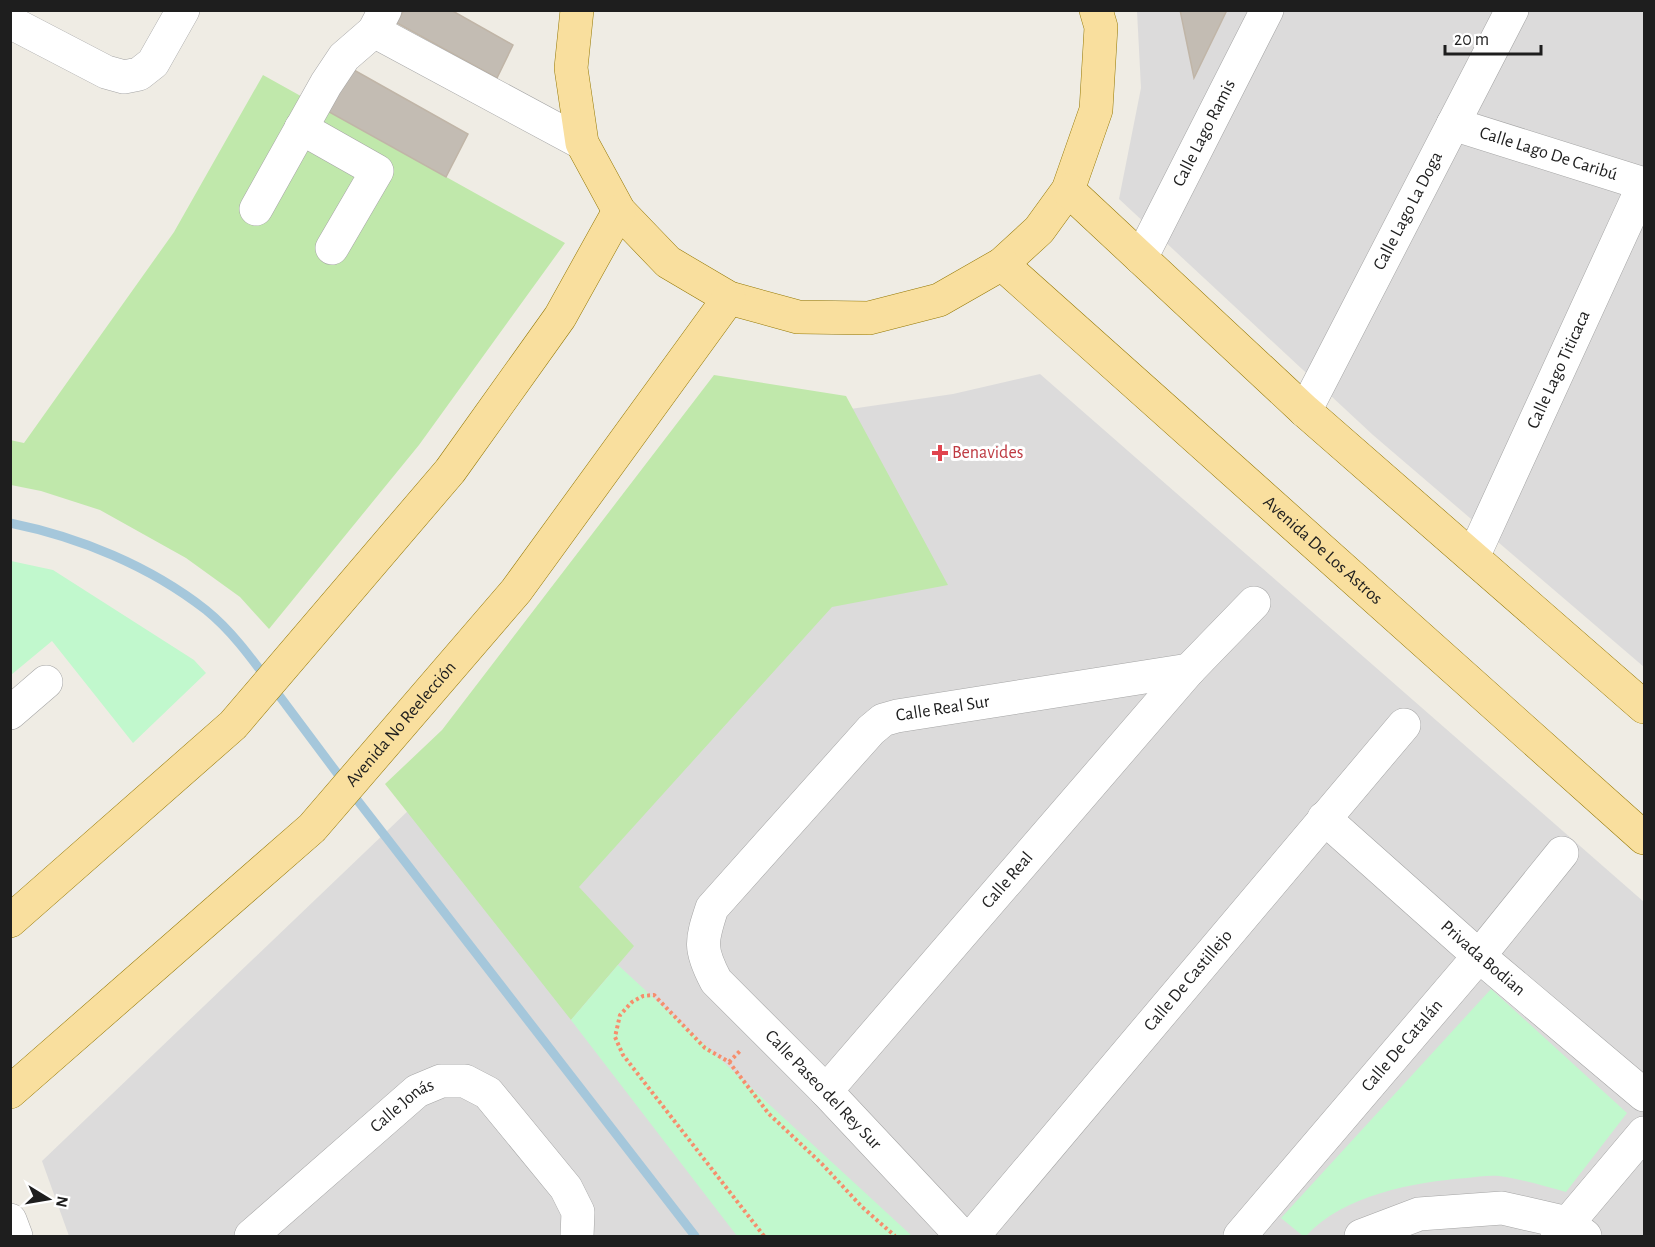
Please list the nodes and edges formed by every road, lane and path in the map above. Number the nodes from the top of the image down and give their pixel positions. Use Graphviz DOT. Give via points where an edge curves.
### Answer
graph roads {
  1 [pos="183,10"];
  2 [pos="577,10"];
  3 [pos="1096,10"];
  4 [pos="1267,10"];
  5 [pos="1512,10"];
  6 [pos="380,21"];
  7 [pos="10,22"];
  8 [pos="1453,124"];
  9 [pos="301,128"];
  10 [pos="582,143"];
  11 [pos="1644,184"];
  12 [pos="1068,190"];
  13 [pos="256,209"];
  14 [pos="619,212"];
  15 [pos="332,248"];
  16 [pos="1141,258"];
  17 [pos="1002,264"];
  18 [pos="729,298"];
  19 [pos="1305,411"];
  20 [pos="1473,557"];
  21 [pos="1254,603"];
  22 [pos="1189,670"];
  23 [pos="46,682"];
  24 [pos="1643,701"];
  25 [pos="10,713"];
  26 [pos="1404,725"];
  27 [pos="1324,818"];
  28 [pos="1644,838"];
  29 [pos="1562,853"];
  30 [pos="10,921"];
  31 [pos="703,935"];
  32 [pos="1479,956"];
  33 [pos="826,1091"];
  34 [pos="10,1092"];
  35 [pos="1644,1095"];
  36 [pos="1644,1133"];
  37 [pos="10,1220"];
  38 [pos="1570,1232"];
  39 [pos="16,1236"];
  40 [pos="251,1236"];
  41 [pos="578,1236"];
  42 [pos="764,1236"];
  43 [pos="895,1236"];
  44 [pos="962,1236"];
  45 [pos="973,1236"];
  46 [pos="1240,1236"];
  47 [pos="1361,1236"];
  1 -- 7 [label="street" via="153,63 139,74 123,77"];
  2 -- 10 [label="main road" via="571,68"];
  3 -- 12 [label="main road" via="1101,27 1096,110"];
  4 -- 16 [label="street, Calle Lago Ramis"];
  5 -- 8 [label="street, Calle Lago La Doga"];
  6 -- 9 [label="street" via="344,57"];
  6 -- 10 [label="street"];
  8 -- 11 [label="street, Calle Lago De Caribú"];
  8 -- 19 [label="street, Calle Lago La Doga"];
  9 -- 13 [label="street"];
  9 -- 15 [label="street" via="377,171"];
  10 -- 14 [label="main road"];
  11 -- 20 [label="street, Calle Lago Titicaca"];
  12 -- 16 [label="main road"];
  12 -- 17 [label="main road" via="1039,230"];
  14 -- 18 [label="main road" via="668,262"];
  14 -- 30 [label="main road" via="560,317 450,471 233,725"];
  16 -- 19 [label="main road"];
  17 -- 18 [label="main road" via="939,300 869,318 798,318"];
  17 -- 28 [label="main road, Avenida De Los Astros"];
  18 -- 34 [label="main road, Avenida No Reelección" via="516,591 312,828"];
  19 -- 20 [label="main road"];
  20 -- 24 [label="main road"];
  21 -- 22 [label="street"];
  22 -- 31 [label="street, Calle Real Sur" via="884,720 712,908"];
  22 -- 33 [label="street, Calle Real"];
  23 -- 25 [label="street"];
  26 -- 27 [label="street, Calle De Castillejo"];
  27 -- 32 [label="street, Privada Bodian"];
  27 -- 45 [label="street, Calle De Castillejo"];
  29 -- 32 [label="street, Calle De Catalán"];
  31 -- 33 [label="street, Calle Paseo del Rey Sur" via="705,960 716,981"];
  32 -- 35 [label="street, Privada Bodian"];
  32 -- 46 [label="street, Calle De Catalán"];
  33 -- 44 [label="street, Calle Paseo del Rey Sur"];
  36 -- 38 [label="street"];
  37 -- 39 [label="street"];
  38 -- 47 [label="street" via="1502,1208 1419,1214"];
  40 -- 41 [label="street, Calle Jonás" via="417,1091 441,1081 465,1081 488,1093 566,1188 578,1212"];
  42 -- 43 [label="path" via="622,1055 615,1037 620,1015 643,996 654,995 705,1048 729,1062 769,1114"];
}
